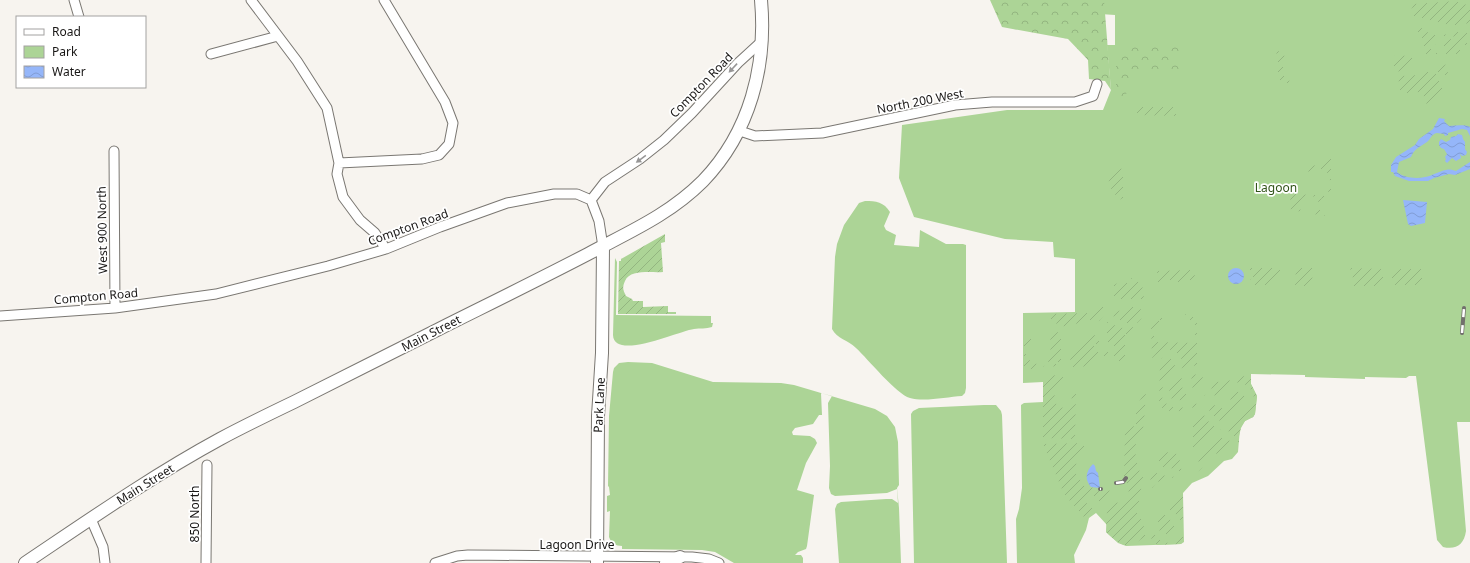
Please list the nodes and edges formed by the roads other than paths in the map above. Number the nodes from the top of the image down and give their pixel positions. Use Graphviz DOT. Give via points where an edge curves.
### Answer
graph roads {
  1 [pos="74,0"];
  2 [pos="251,0"];
  3 [pos="384,0"];
  4 [pos="761,0"];
  5 [pos="78,16"];
  6 [pos="278,36"];
  7 [pos="762,41"];
  8 [pos="211,54"];
  9 [pos="1097,84"];
  10 [pos="740,131"];
  11 [pos="114,151"];
  12 [pos="339,163"];
  13 [pos="591,200"];
  14 [pos="603,247"];
  15 [pos="386,249"];
  16 [pos="115,308"];
  17 [pos="0,316"];
  18 [pos="207,465"];
  19 [pos="91,519"];
  20 [pos="680,557"];
  21 [pos="493,559"];
  22 [pos="597,560"];
  23 [pos="25,563"];
  24 [pos="106,563"];
  25 [pos="206,563"];
  26 [pos="435,563"];
  27 [pos="666,563"];
  28 [pos="719,563"];
  1 -- 5 [label="street"];
  2 -- 6 [label="street"];
  3 -- 12 [label="street" via="445,102 453,123 449,144 438,155 422,159"];
  4 -- 7 [label="main road, Main Street"];
  6 -- 8 [label="street"];
  6 -- 12 [label="street" via="327,108"];
  7 -- 10 [label="main road, Main Street" via="755,87"];
  7 -- 13 [label="street, Compton Road, one-way" via="664,140 606,182"];
  9 -- 10 [label="street, North 200 West" via="1093,96 1075,102 992,102 955,105 822,133 755,136"];
  10 -- 14 [label="main road, Main Street" via="704,180 685,197 666,212"];
  11 -- 16 [label="street, West 900 North"];
  12 -- 15 [label="street" via="337,174 343,196"];
  13 -- 14 [label="street" via="599,221"];
  13 -- 15 [label="street, Compton Road" via="577,194 554,194 507,203"];
  14 -- 19 [label="main road, Main Street" via="220,438"];
  14 -- 22 [label="main road, Park Lane"];
  15 -- 16 [label="street, Compton Road" via="216,294"];
  16 -- 17 [label="street, Compton Road"];
  18 -- 25 [label="street, 850 North"];
  19 -- 23 [label="main road, Main Street"];
  19 -- 24 [label="street" via="103,547"];
  20 -- 22 [label="street, Lagoon Drive"];
  20 -- 27 [label="main road"];
  20 -- 28 [label="street, Lagoon Drive" via="709,559"];
  21 -- 22 [label="street, Lagoon Drive"];
  21 -- 26 [label="street, Lagoon Drive" via="457,556"];
}
